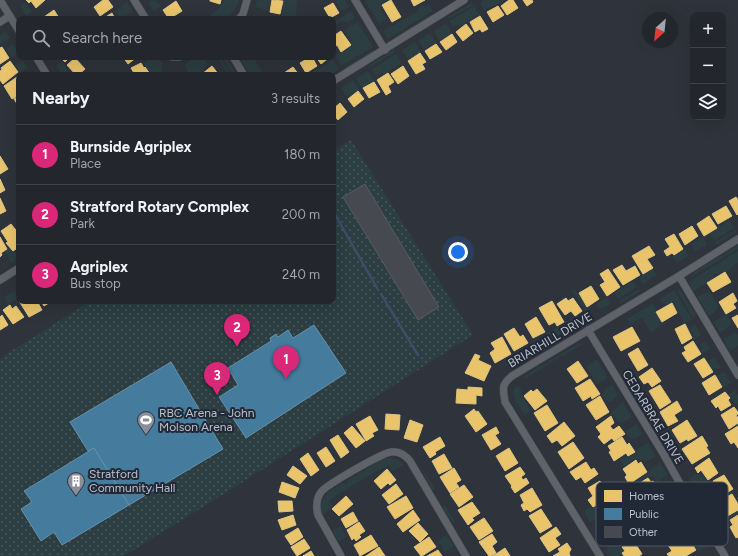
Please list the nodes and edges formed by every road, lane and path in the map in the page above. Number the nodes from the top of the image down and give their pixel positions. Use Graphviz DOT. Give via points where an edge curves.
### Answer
graph roads {
  1 [pos="0,0"];
  2 [pos="134,0"];
  3 [pos="247,0"];
  4 [pos="355,0"];
  5 [pos="464,0"];
  6 [pos="10,16"];
  7 [pos="144,16"];
  8 [pos="241,16"];
  9 [pos="0,22"];
  10 [pos="16,26"];
  11 [pos="384,50"];
  12 [pos="38,60"];
  13 [pos="235,60"];
  14 [pos="44,72"];
  15 [pos="242,72"];
  16 [pos="336,79"];
  17 [pos="738,239"];
  18 [pos="16,270"];
  19 [pos="679,276"];
  20 [pos="0,280"];
  21 [pos="588,330"];
  22 [pos="738,375"];
  23 [pos="679,482"];
  24 [pos="719,546"];
  25 [pos="341,556"];
  26 [pos="466,556"];
  27 [pos="600,556"];
  28 [pos="725,556"];
  1 -- 6 [label="street"];
  2 -- 7 [label="street"];
  3 -- 8 [label="street"];
  4 -- 11 [label="street"];
  5 -- 11 [label="street"];
  6 -- 9 [label="street"];
  6 -- 10 [label="street"];
  11 -- 16 [label="street"];
  12 -- 14 [label="street"];
  13 -- 15 [label="street"];
  17 -- 19 [label="street, BRIARHILL DRIVE"];
  18 -- 20 [label="street"];
  19 -- 21 [label="street, BRIARHILL DRIVE"];
  19 -- 22 [label="street"];
  21 -- 23 [label="street, CEDARBRAE DRIVE"];
  21 -- 27 [label="street, BRIARHILL DRIVE" via="512,376 504,384 503,389 505,402"];
  24 -- 28 [label="street, CEDARBRAE DRIVE"];
  25 -- 26 [label="street" via="317,511 319,495 325,488 357,469 384,454 394,452 410,460"];
}
